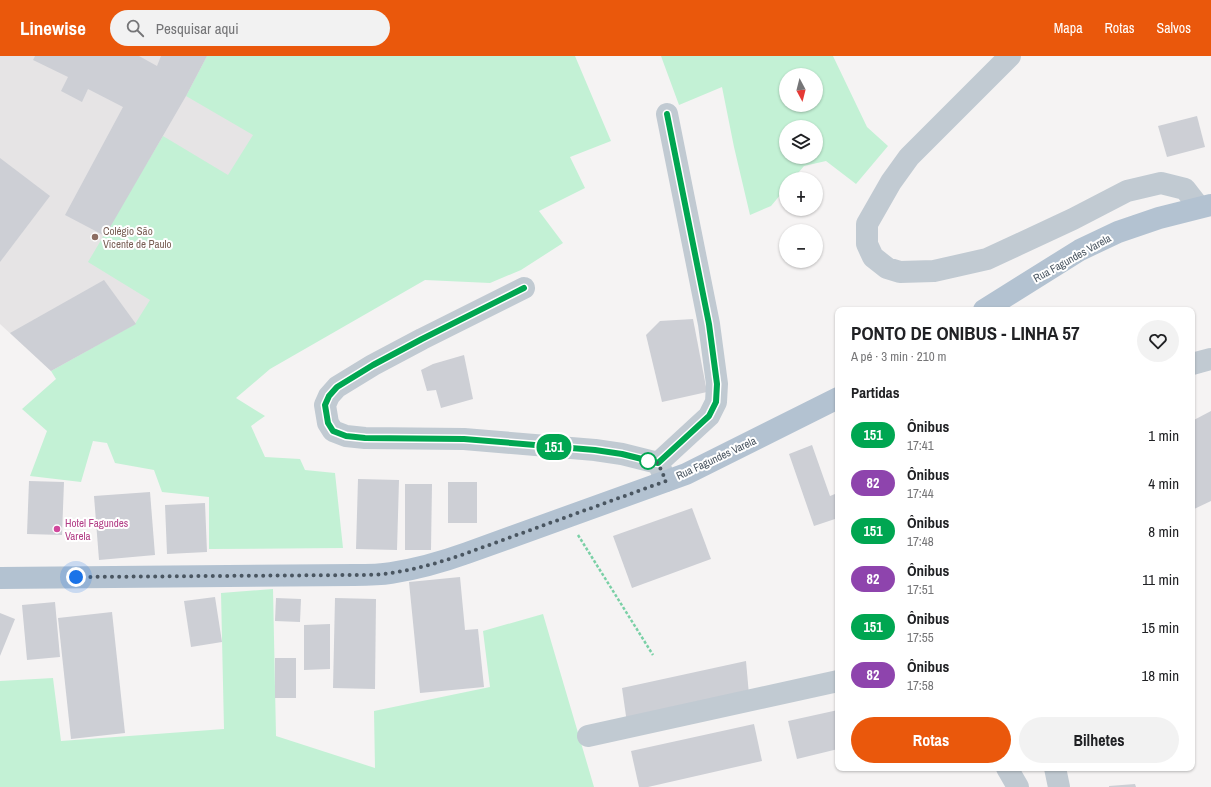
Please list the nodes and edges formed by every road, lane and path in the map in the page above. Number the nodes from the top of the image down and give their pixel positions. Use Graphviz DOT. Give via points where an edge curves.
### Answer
graph roads {
  1 [pos="1010,56"];
  2 [pos="667,114"];
  3 [pos="1205,206"];
  4 [pos="524,288"];
  5 [pos="989,307"];
  6 [pos="1211,359"];
  7 [pos="1195,363"];
  8 [pos="835,400"];
  9 [pos="662,472"];
  10 [pos="591,557"];
  11 [pos="0,578"];
  12 [pos="653,655"];
  13 [pos="835,682"];
  14 [pos="588,736"];
  15 [pos="1009,771"];
  16 [pos="1056,771"];
  17 [pos="1066,771"];
  18 [pos="1018,787"];
  19 [pos="1059,787"];
  20 [pos="1067,787"];
  1 -- 3 [label="street" via="909,157 891,182 867,224 866,244 873,257 887,268 900,272 934,271 987,259 1127,191 1161,183 1185,189"];
  2 -- 9 [label="street" via="709,324 717,384 716,402 709,416"];
  3 -- 5 [label="main road, Rua Fagundes Varela" via="1118,232 1080,250"];
  4 -- 9 [label="street" via="408,346 337,387 325,405 328,423 333,431 346,436 365,438 464,439 595,450 622,454"];
  6 -- 7 [label="street"];
  8 -- 9 [label="main road, Rua Fagundes Varela" via="703,466"];
  9 -- 11 [label="main road, Rua Fagundes Varela" via="438,563 390,573 316,576"];
  10 -- 12 [label="path"];
  13 -- 14 [label="street"];
  15 -- 18 [label="street"];
  16 -- 19 [label="street"];
  17 -- 20 [label="street"];
}
